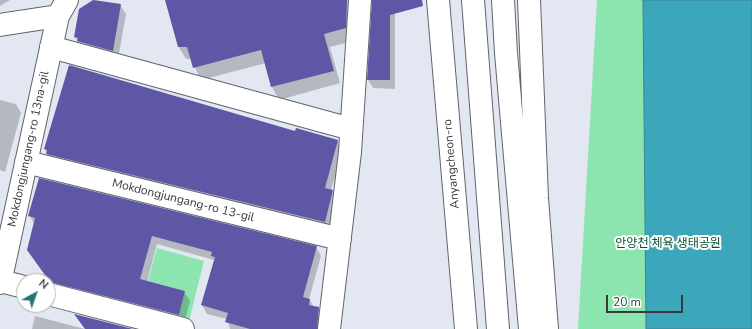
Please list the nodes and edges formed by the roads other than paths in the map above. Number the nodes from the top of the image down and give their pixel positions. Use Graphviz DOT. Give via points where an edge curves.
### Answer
graph roads {
  1 [pos="360,0"];
  2 [pos="438,0"];
  3 [pos="472,0"];
  4 [pos="504,0"];
  5 [pos="530,0"];
  6 [pos="62,8"];
  7 [pos="0,25"];
  8 [pos="51,47"];
  9 [pos="351,129"];
  10 [pos="26,162"];
  11 [pos="340,239"];
  12 [pos="0,282"];
  13 [pos="16,285"];
  14 [pos="56,297"];
  15 [pos="136,323"];
  16 [pos="183,329"];
  17 [pos="330,329"];
  18 [pos="466,329"];
  19 [pos="498,329"];
  20 [pos="530,329"];
  21 [pos="547,329"];
  1 -- 9 [label="street"];
  2 -- 18 [label="street, Anyangcheon-ro"];
  3 -- 19 [label="street"];
  4 -- 20 [label="street" via="506,61"];
  5 -- 21 [label="street" via="537,198"];
  6 -- 7 [label="street, Mokdongjungang-ro 13na-gil"];
  6 -- 8 [label="street, Mokdongjungang-ro 13na-gil"];
  8 -- 9 [label="street"];
  8 -- 10 [label="street, Mokdongjungang-ro 13na-gil"];
  9 -- 11 [label="street"];
  10 -- 11 [label="street, Mokdongjungang-ro 13-gil"];
  10 -- 12 [label="street, Mokdongjungang-ro 13na-gil"];
  11 -- 17 [label="street"];
  12 -- 13 [label="street"];
  14 -- 15 [label="street"];
  15 -- 16 [label="street"];
}
